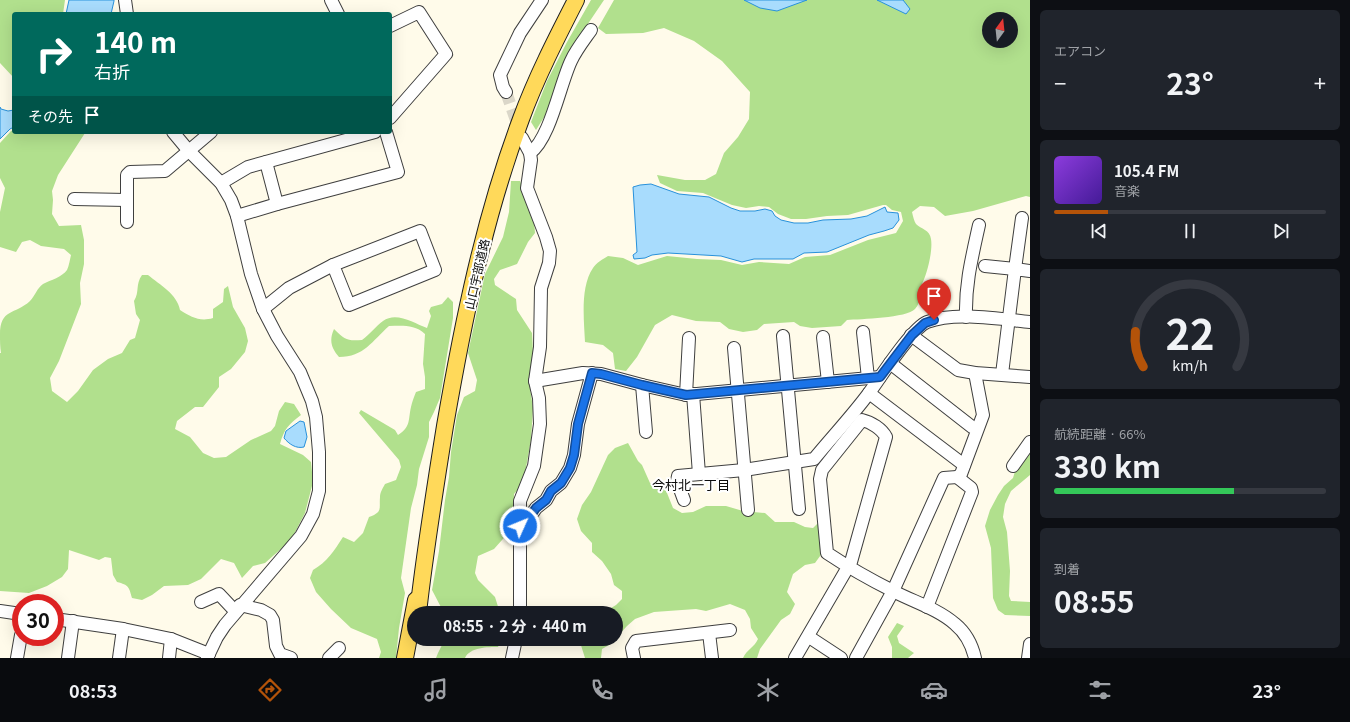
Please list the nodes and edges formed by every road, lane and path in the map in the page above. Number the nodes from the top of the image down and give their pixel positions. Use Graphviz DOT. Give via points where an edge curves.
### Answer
graph roads {
  1 [pos="125,0"];
  2 [pos="331,0"];
  3 [pos="542,0"];
  4 [pos="576,0"];
  5 [pos="127,12"];
  6 [pos="337,12"];
  7 [pos="392,25"];
  8 [pos="591,30"];
  9 [pos="506,92"];
  10 [pos="392,116"];
  11 [pos="175,134"];
  12 [pos="208,134"];
  13 [pos="369,134"];
  14 [pos="387,134"];
  15 [pos="522,138"];
  16 [pos="188,150"];
  17 [pos="530,152"];
  18 [pos="266,162"];
  19 [pos="220,183"];
  20 [pos="74,199"];
  21 [pos="127,200"];
  22 [pos="276,204"];
  23 [pos="237,216"];
  24 [pos="1022,218"];
  25 [pos="127,222"];
  26 [pos="979,225"];
  27 [pos="1025,233"];
  28 [pos="333,265"];
  29 [pos="985,266"];
  30 [pos="1015,269"];
  31 [pos="1030,271"];
  32 [pos="263,309"];
  33 [pos="966,317"];
  34 [pos="1008,320"];
  35 [pos="1030,322"];
  36 [pos="863,332"];
  37 [pos="912,335"];
  38 [pos="783,336"];
  39 [pos="823,337"];
  40 [pos="689,338"];
  41 [pos="734,348"];
  42 [pos="890,363"];
  43 [pos="592,373"];
  44 [pos="975,373"];
  45 [pos="1002,374"];
  46 [pos="1030,377"];
  47 [pos="874,378"];
  48 [pos="535,380"];
  49 [pos="828,382"];
  50 [pos="642,385"];
  51 [pos="787,385"];
  52 [pos="738,389"];
  53 [pos="868,394"];
  54 [pos="690,395"];
  55 [pos="977,429"];
  56 [pos="646,432"];
  57 [pos="1030,442"];
  58 [pos="794,462"];
  59 [pos="964,465"];
  60 [pos="1013,466"];
  61 [pos="744,470"];
  62 [pos="699,474"];
  63 [pos="957,477"];
  64 [pos="684,500"];
  65 [pos="799,509"];
  66 [pos="748,510"];
  67 [pos="520,526"];
  68 [pos="424,562"];
  69 [pos="848,567"];
  70 [pos="893,591"];
  71 [pos="201,602"];
  72 [pos="419,606"];
  73 [pos="520,606"];
  74 [pos="927,607"];
  75 [pos="238,608"];
  76 [pos="0,611"];
  77 [pos="12,613"];
  78 [pos="64,620"];
  79 [pos="73,622"];
  80 [pos="123,629"];
  81 [pos="730,630"];
  82 [pos="709,632"];
  83 [pos="809,637"];
  84 [pos="171,639"];
  85 [pos="1030,644"];
  86 [pos="19,646"];
  87 [pos="414,646"];
  88 [pos="515,646"];
  89 [pos="339,648"];
  90 [pos="208,656"];
  91 [pos="17,658"];
  92 [pos="68,658"];
  93 [pos="119,658"];
  94 [pos="169,658"];
  95 [pos="292,658"];
  96 [pos="329,658"];
  97 [pos="405,658"];
  98 [pos="412,658"];
  99 [pos="512,658"];
  100 [pos="634,658"];
  101 [pos="712,658"];
  102 [pos="795,658"];
  103 [pos="841,658"];
  104 [pos="856,658"];
  105 [pos="976,658"];
  106 [pos="1028,658"];
  1 -- 5 [label="street"];
  2 -- 6 [label="street"];
  3 -- 9 [label="street" via="520,33 500,75"];
  4 -- 68 [label="main road, 山口宇部道路" via="532,91 495,196 479,256 454,375"];
  7 -- 10 [label="street" via="419,12 446,54"];
  8 -- 17 [label="street" via="574,54 540,143"];
  11 -- 16 [label="street"];
  12 -- 16 [label="street"];
  13 -- 18 [label="street"];
  14 -- 22 [label="street" via="398,172"];
  15 -- 17 [label="street"];
  16 -- 19 [label="street"];
  16 -- 21 [label="street" via="165,171 130,172 127,176"];
  17 -- 48 [label="street" via="527,188 550,251 541,288 540,347"];
  18 -- 19 [label="street" via="248,167"];
  18 -- 22 [label="street"];
  19 -- 23 [label="street"];
  20 -- 21 [label="street"];
  21 -- 25 [label="street"];
  22 -- 23 [label="street"];
  23 -- 32 [label="street" via="251,274"];
  24 -- 27 [label="street"];
  26 -- 33 [label="street" via="968,274"];
  27 -- 30 [label="street"];
  28 -- 28 [label="street" via="420,231 436,270 348,305"];
  28 -- 32 [label="street" via="289,288"];
  29 -- 30 [label="street"];
  30 -- 31 [label="street"];
  30 -- 34 [label="street"];
  32 -- 75 [label="street" via="300,372 312,401 319,452 319,491 313,514 302,536"];
  33 -- 34 [label="street"];
  33 -- 37 [label="street" via="943,318 925,323"];
  34 -- 35 [label="street"];
  34 -- 45 [label="street"];
  36 -- 47 [label="street"];
  37 -- 42 [label="street"];
  37 -- 44 [label="street" via="958,370"];
  38 -- 51 [label="street"];
  39 -- 49 [label="street"];
  40 -- 54 [label="street"];
  41 -- 52 [label="street"];
  42 -- 47 [label="street"];
  42 -- 55 [label="street"];
  43 -- 48 [label="street"];
  43 -- 50 [label="street"];
  43 -- 67 [label="street" via="578,424 570,468 561,483 536,508 525,524"];
  44 -- 45 [label="street"];
  44 -- 55 [label="street" via="983,415"];
  45 -- 46 [label="street"];
  47 -- 49 [label="street"];
  47 -- 53 [label="street"];
  48 -- 67 [label="street" via="540,424 534,466 520,501"];
  49 -- 51 [label="street"];
  50 -- 54 [label="street"];
  50 -- 56 [label="street"];
  51 -- 52 [label="street"];
  51 -- 58 [label="street"];
  52 -- 54 [label="street"];
  52 -- 61 [label="street"];
  53 -- 58 [label="street" via="814,459"];
  53 -- 59 [label="street"];
  54 -- 62 [label="street"];
  55 -- 59 [label="street"];
  57 -- 60 [label="street"];
  58 -- 61 [label="street"];
  58 -- 65 [label="street"];
  59 -- 63 [label="street"];
  61 -- 62 [label="street"];
  61 -- 66 [label="street"];
  62 -- 64 [label="street" via="678,476 677,481"];
  63 -- 70 [label="street" via="944,478"];
  63 -- 74 [label="street" via="971,488 972,492"];
  67 -- 73 [label="street"];
  68 -- 72 [label="main road, 山口宇部道路"];
  68 -- 97 [label="main road, 山口宇部道路"];
  69 -- 69 [label="street" via="827,553 820,479 822,470 862,420 884,432 886,437"];
  69 -- 70 [label="street"];
  69 -- 83 [label="street"];
  70 -- 74 [label="street"];
  70 -- 104 [label="street"];
  71 -- 75 [label="street" via="219,594"];
  74 -- 105 [label="street" via="956,625 967,637"];
  75 -- 90 [label="street" via="217,636"];
  75 -- 95 [label="street" via="261,610 270,615 280,654"];
  76 -- 77 [label="street"];
  78 -- 79 [label="street"];
  79 -- 80 [label="street"];
  79 -- 92 [label="street"];
  80 -- 84 [label="street"];
  80 -- 93 [label="street"];
  81 -- 82 [label="street"];
  82 -- 100 [label="street" via="636,641 632,648"];
  82 -- 101 [label="street"];
  83 -- 102 [label="street"];
  83 -- 103 [label="street"];
  84 -- 90 [label="street"];
  84 -- 94 [label="street"];
  85 -- 106 [label="street"];
  86 -- 91 [label="street"];
  87 -- 98 [label="main road"];
  88 -- 99 [label="street"];
  89 -- 96 [label="street"];
}
